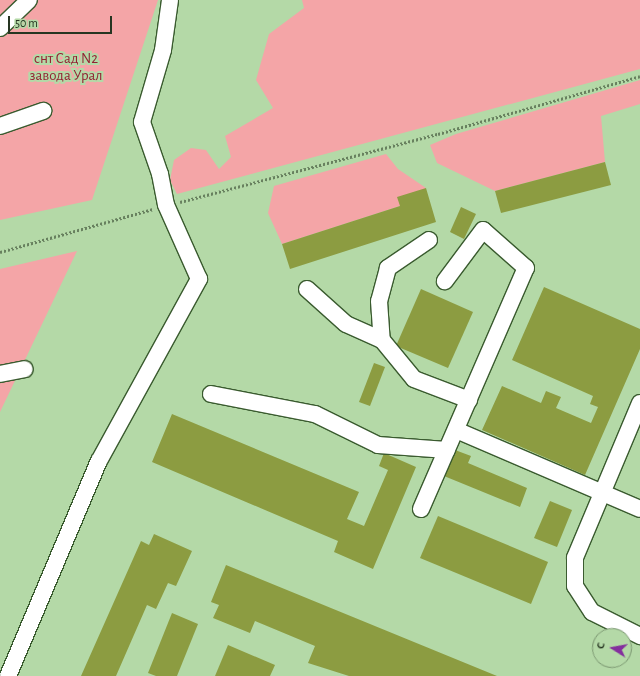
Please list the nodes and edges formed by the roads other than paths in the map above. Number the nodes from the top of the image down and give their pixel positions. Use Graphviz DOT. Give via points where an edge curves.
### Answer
graph roads {
  1 [pos="29,0"];
  2 [pos="170,0"];
  3 [pos="0,28"];
  4 [pos="43,111"];
  5 [pos="0,126"];
  6 [pos="429,240"];
  7 [pos="445,281"];
  8 [pos="307,289"];
  9 [pos="382,340"];
  10 [pos="26,369"];
  11 [pos="0,374"];
  12 [pos="211,394"];
  13 [pos="469,400"];
  14 [pos="640,403"];
  15 [pos="456,430"];
  16 [pos="447,450"];
  17 [pos="601,492"];
  18 [pos="421,509"];
  19 [pos="640,509"];
  20 [pos="640,636"];
  21 [pos="8,676"];
  1 -- 3 [label="street"];
  2 -- 21 [label="street" via="163,50 142,122 160,174 166,205 199,279 99,461"];
  4 -- 5 [label="street"];
  6 -- 9 [label="street" via="388,268 379,301"];
  7 -- 13 [label="street" via="483,230 526,268"];
  8 -- 9 [label="street" via="346,324"];
  9 -- 13 [label="street" via="414,379"];
  10 -- 11 [label="street"];
  12 -- 16 [label="street" via="315,414 378,445"];
  13 -- 15 [label="street"];
  14 -- 17 [label="street"];
  15 -- 16 [label="street"];
  15 -- 17 [label="street"];
  16 -- 18 [label="street"];
  17 -- 19 [label="street"];
  17 -- 20 [label="street" via="575,558 575,586 592,612"];
}
